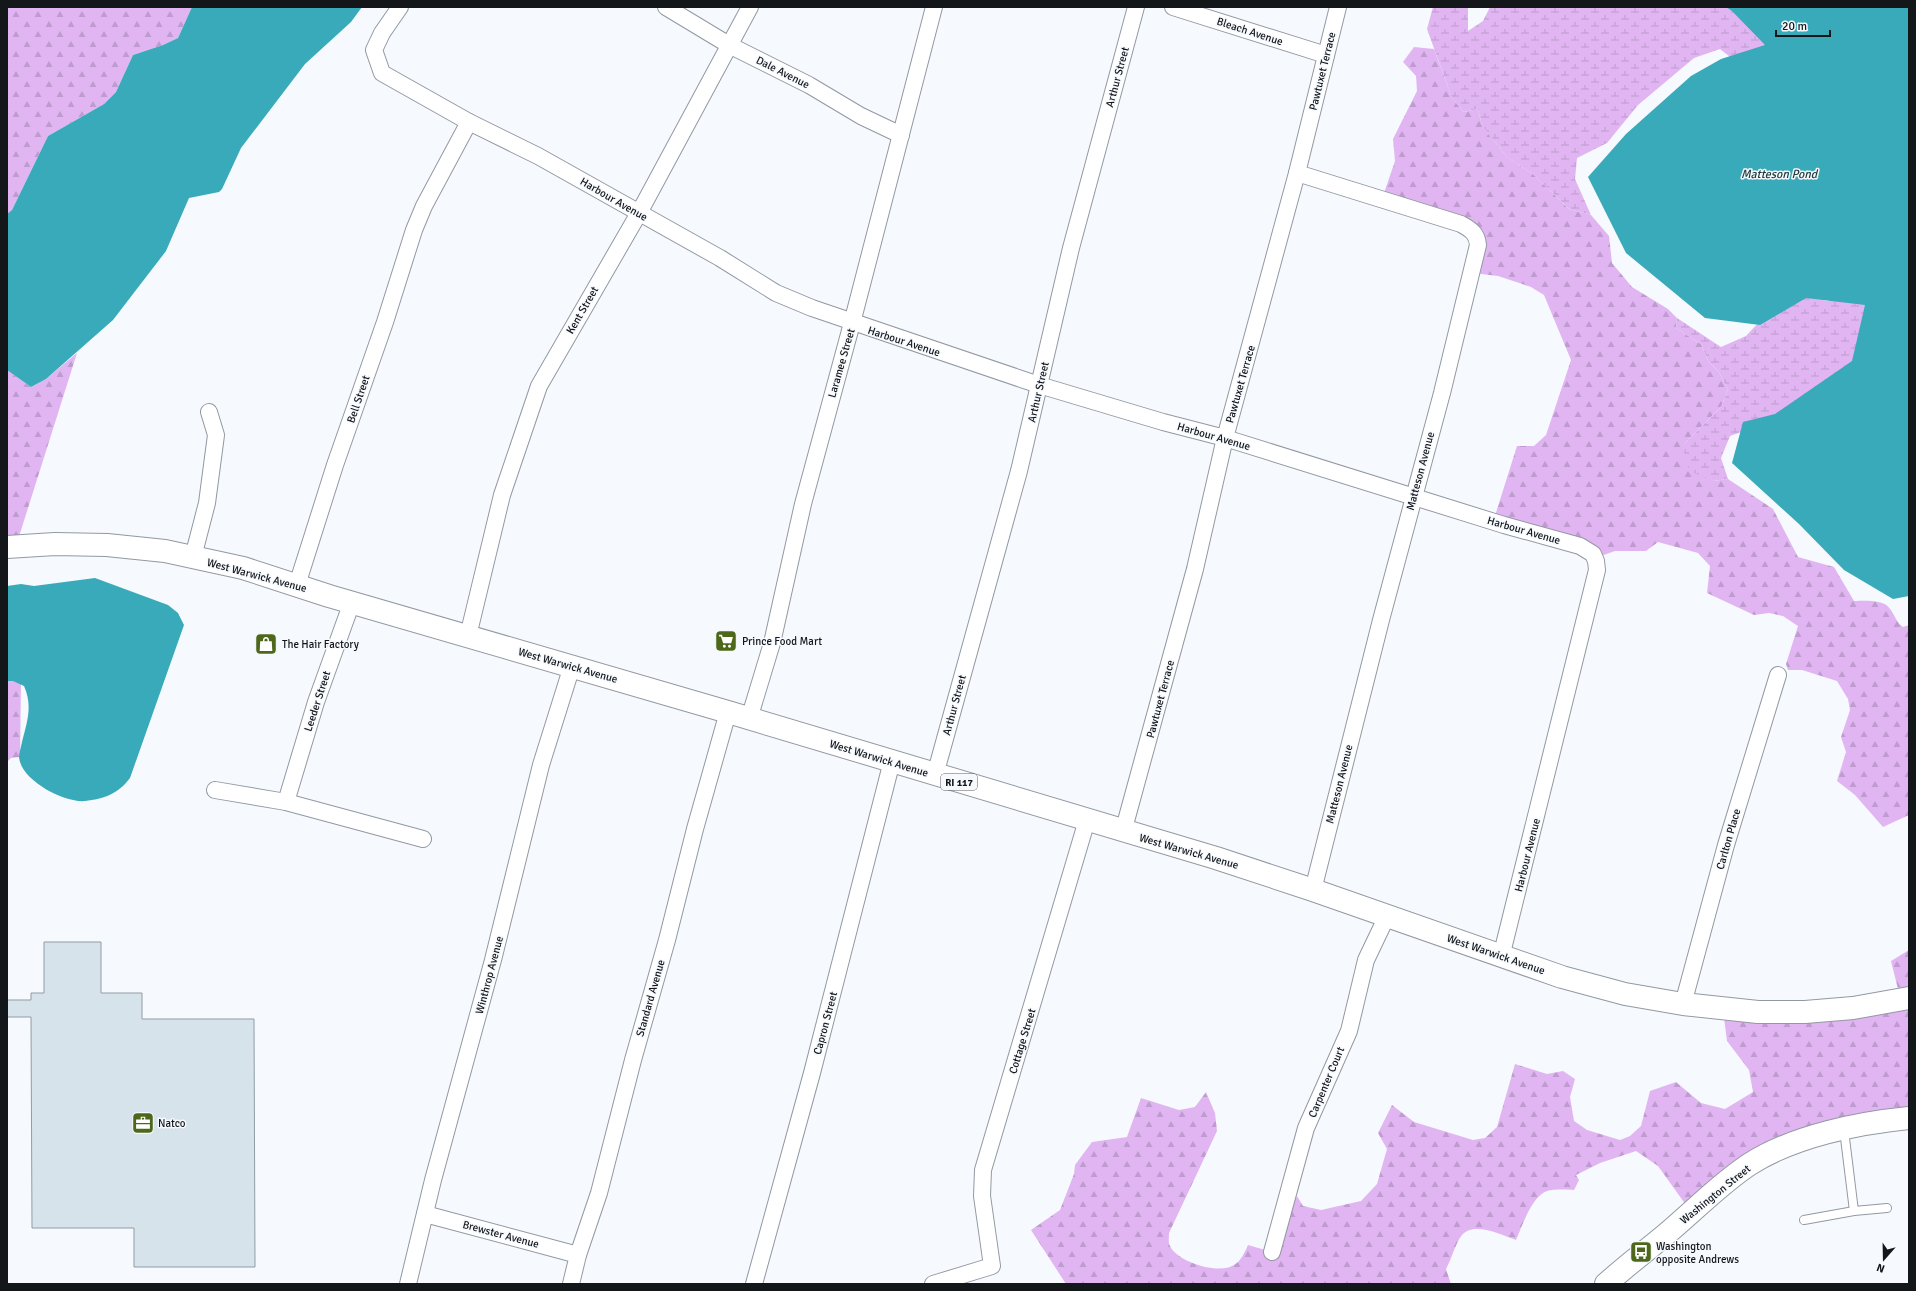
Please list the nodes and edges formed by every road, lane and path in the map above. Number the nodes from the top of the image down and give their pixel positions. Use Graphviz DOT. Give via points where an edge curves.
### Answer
graph roads {
  1 [pos="400,7"];
  2 [pos="666,7"];
  3 [pos="750,7"];
  4 [pos="934,7"];
  5 [pos="1136,7"];
  6 [pos="1173,7"];
  7 [pos="1338,7"];
  8 [pos="729,45"];
  9 [pos="1326,56"];
  10 [pos="469,122"];
  11 [pos="901,135"];
  12 [pos="1298,173"];
  13 [pos="639,213"];
  14 [pos="852,323"];
  15 [pos="1039,385"];
  16 [pos="209,412"];
  17 [pos="1225,438"];
  18 [pos="1413,496"];
  19 [pos="7,547"];
  20 [pos="193,557"];
  21 [pos="297,585"];
  22 [pos="352,602"];
  23 [pos="468,636"];
  24 [pos="572,666"];
  25 [pos="1778,675"];
  26 [pos="728,712"];
  27 [pos="749,719"];
  28 [pos="892,760"];
  29 [pos="935,775"];
  30 [pos="215,790"];
  31 [pos="286,802"];
  32 [pos="1088,820"];
  33 [pos="1123,832"];
  34 [pos="423,839"];
  35 [pos="1313,890"];
  36 [pos="1387,916"];
  37 [pos="1501,957"];
  38 [pos="1909,998"];
  39 [pos="1683,1004"];
  40 [pos="1909,1118"];
  41 [pos="1844,1129"];
  42 [pos="1887,1208"];
  43 [pos="1854,1211"];
  44 [pos="425,1214"];
  45 [pos="1804,1220"];
  46 [pos="1272,1252"];
  47 [pos="578,1255"];
  48 [pos="1625,1275"];
  49 [pos="408,1284"];
  50 [pos="571,1284"];
  51 [pos="754,1284"];
  52 [pos="933,1284"];
  53 [pos="1606,1284"];
  1 -- 10 [label="street, Harbour Avenue" via="374,50 382,73"];
  2 -- 8 [label="street, Dale Avenue"];
  3 -- 8 [label="street, Kent Street"];
  4 -- 11 [label="street, Laramee Street"];
  5 -- 15 [label="street, Arthur Street" via="1071,248"];
  6 -- 9 [label="street, Bleach Avenue"];
  7 -- 9 [label="street, Pawtuxet Terrace"];
  8 -- 11 [label="street, Dale Avenue" via="808,85 860,116"];
  8 -- 13 [label="street, Kent Street"];
  9 -- 12 [label="street, Pawtuxet Terrace"];
  10 -- 13 [label="street, Harbour Avenue" via="538,156"];
  10 -- 21 [label="street, Bell Street" via="414,230"];
  11 -- 14 [label="street, Laramee Street"];
  12 -- 17 [label="street, Pawtuxet Terrace"];
  12 -- 18 [label="street, Matteson Avenue" via="1461,224 1471,229 1477,237 1478,245 1442,393"];
  13 -- 14 [label="street, Harbour Avenue" via="776,292"];
  13 -- 23 [label="street, Kent Street" via="539,386 502,495"];
  14 -- 15 [label="street, Harbour Avenue"];
  14 -- 27 [label="street, Laramee Street" via="802,504 772,643"];
  15 -- 17 [label="street, Harbour Avenue"];
  15 -- 29 [label="street, Arthur Street" via="1019,471"];
  16 -- 20 [label="street" via="216,435 207,503"];
  17 -- 18 [label="street, Harbour Avenue"];
  17 -- 33 [label="street, Pawtuxet Terrace" via="1195,569"];
  18 -- 35 [label="street, Matteson Avenue"];
  18 -- 37 [label="street, Harbour Avenue" via="1580,546 1593,554 1596,561 1558,729"];
  19 -- 20 [label="main road, West Warwick Avenue / RI 117" via="55,544 107,545 165,551"];
  20 -- 21 [label="main road, West Warwick Avenue / RI 117" via="243,568"];
  21 -- 22 [label="main road, West Warwick Avenue / RI 117"];
  22 -- 23 [label="main road, West Warwick Avenue / RI 117"];
  22 -- 31 [label="street, Leeder Street" via="316,702"];
  23 -- 24 [label="main road, West Warwick Avenue / RI 117"];
  24 -- 26 [label="main road, West Warwick Avenue / RI 117"];
  24 -- 44 [label="street, Winthrop Avenue" via="541,765 493,960"];
  25 -- 39 [label="street, Carlton Place" via="1726,845"];
  26 -- 27 [label="main road, West Warwick Avenue / RI 117"];
  26 -- 47 [label="street, Standard Avenue" via="599,1193"];
  27 -- 28 [label="main road, West Warwick Avenue / RI 117"];
  28 -- 29 [label="main road, West Warwick Avenue / RI 117"];
  28 -- 51 [label="street, Capron Street" via="812,1073"];
  29 -- 32 [label="main road, West Warwick Avenue / RI 117"];
  30 -- 31 [label="street"];
  31 -- 34 [label="street"];
  32 -- 33 [label="main road, West Warwick Avenue / RI 117"];
  32 -- 52 [label="street, Cottage Street" via="983,1170 982,1196 992,1266"];
  33 -- 35 [label="main road, West Warwick Avenue / RI 117" via="1216,858"];
  35 -- 36 [label="main road, West Warwick Avenue / RI 117"];
  36 -- 37 [label="main road, West Warwick Avenue / RI 117"];
  36 -- 46 [label="street, Carpenter Court" via="1366,960 1349,1030 1306,1128"];
  37 -- 39 [label="main road, West Warwick Avenue / RI 117" via="1625,994"];
  38 -- 39 [label="main road, West Warwick Avenue / RI 117" via="1853,1008 1804,1012 1758,1012"];
  40 -- 41 [label="main road, Washington Street" via="1885,1120"];
  41 -- 43 [label="lane"];
  41 -- 48 [label="main road, Washington Street" via="1780,1149 1751,1164 1727,1181 1671,1230"];
  42 -- 43 [label="lane"];
  43 -- 45 [label="lane"];
  44 -- 47 [label="street, Brewster Avenue"];
  44 -- 49 [label="street, Winthrop Avenue"];
  47 -- 50 [label="street, Standard Avenue"];
  48 -- 53 [label="main road, Washington Street"];
}
